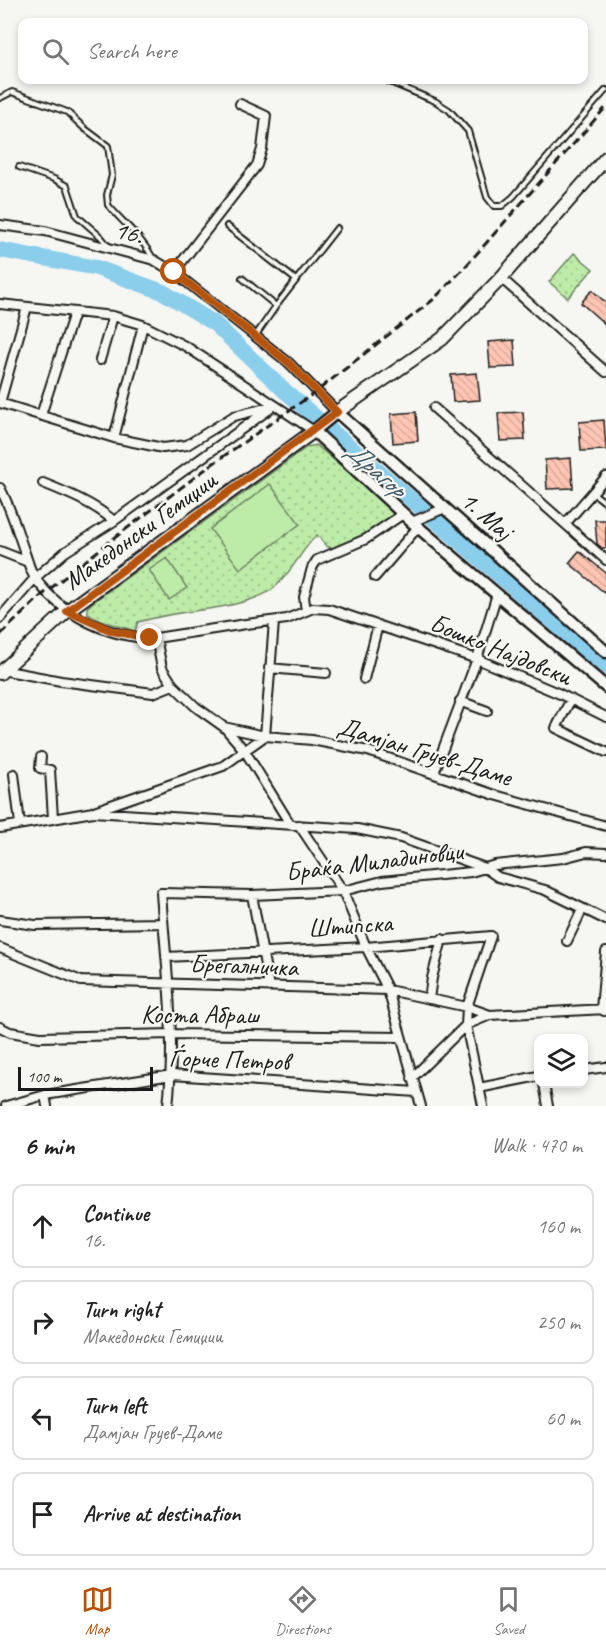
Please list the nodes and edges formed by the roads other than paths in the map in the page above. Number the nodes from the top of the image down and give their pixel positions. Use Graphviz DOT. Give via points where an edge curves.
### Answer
graph roads {
  1 [pos="396,84"];
  2 [pos="606,90"];
  3 [pos="0,98"];
  4 [pos="240,104"];
  5 [pos="606,158"];
  6 [pos="19,167"];
  7 [pos="0,225"];
  8 [pos="227,226"];
  9 [pos="337,228"];
  10 [pos="109,248"];
  11 [pos="154,260"];
  12 [pos="174,272"];
  13 [pos="242,278"];
  14 [pos="501,278"];
  15 [pos="296,280"];
  16 [pos="0,304"];
  17 [pos="276,306"];
  18 [pos="27,307"];
  19 [pos="74,313"];
  20 [pos="113,316"];
  21 [pos="143,325"];
  22 [pos="255,336"];
  23 [pos="100,360"];
  24 [pos="606,372"];
  25 [pos="274,406"];
  26 [pos="434,408"];
  27 [pos="337,412"];
  28 [pos="41,416"];
  29 [pos="314,431"];
  30 [pos="114,438"];
  31 [pos="606,477"];
  32 [pos="43,483"];
  33 [pos="0,488"];
  34 [pos="593,493"];
  35 [pos="606,502"];
  36 [pos="442,509"];
  37 [pos="114,521"];
  38 [pos="413,521"];
  39 [pos="566,524"];
  40 [pos="0,550"];
  41 [pos="606,560"];
  42 [pos="28,562"];
  43 [pos="375,577"];
  44 [pos="35,578"];
  45 [pos="497,594"];
  46 [pos="67,611"];
  47 [pos="306,611"];
  48 [pos="0,618"];
  49 [pos="274,622"];
  50 [pos="378,626"];
  51 [pos="156,638"];
  52 [pos="606,652"];
  53 [pos="477,659"];
  54 [pos="269,668"];
  55 [pos="1,672"];
  56 [pos="326,673"];
  57 [pos="364,679"];
  58 [pos="173,685"];
  59 [pos="606,687"];
  60 [pos="571,699"];
  61 [pos="460,701"];
  62 [pos="487,711"];
  63 [pos="606,717"];
  64 [pos="224,727"];
  65 [pos="265,736"];
  66 [pos="245,751"];
  67 [pos="606,752"];
  68 [pos="41,757"];
  69 [pos="434,773"];
  70 [pos="14,774"];
  71 [pos="116,804"];
  72 [pos="93,812"];
  73 [pos="119,815"];
  74 [pos="53,818"];
  75 [pos="20,824"];
  76 [pos="294,824"];
  77 [pos="606,826"];
  78 [pos="0,828"];
  79 [pos="606,853"];
  80 [pos="485,868"];
  81 [pos="343,891"];
  82 [pos="252,895"];
  83 [pos="582,910"];
  84 [pos="0,920"];
  85 [pos="606,920"];
  86 [pos="163,924"];
  87 [pos="442,939"];
  88 [pos="567,941"];
  89 [pos="366,947"];
  90 [pos="0,948"];
  91 [pos="261,951"];
  92 [pos="606,952"];
  93 [pos="166,957"];
  94 [pos="170,983"];
  95 [pos="269,987"];
  96 [pos="388,990"];
  97 [pos="429,999"];
  98 [pos="467,1007"];
  99 [pos="604,1010"];
  100 [pos="490,1015"];
  101 [pos="466,1026"];
  102 [pos="0,1027"];
  103 [pos="172,1034"];
  104 [pos="400,1037"];
  105 [pos="606,1067"];
  106 [pos="588,1069"];
  107 [pos="171,1075"];
  108 [pos="534,1077"];
  109 [pos="412,1078"];
  110 [pos="479,1088"];
  111 [pos="545,1088"];
  112 [pos="416,1092"];
  113 [pos="45,1095"];
  114 [pos="6,1106"];
  115 [pos="47,1106"];
  116 [pos="168,1106"];
  117 [pos="421,1106"];
  118 [pos="483,1106"];
  119 [pos="548,1106"];
  1 -- 2 [label="lane" via="435,100 468,131 487,197 494,206 502,206 513,197"];
  3 -- 11 [label="lane" via="12,92 67,112 108,146 112,175 108,205 136,233"];
  4 -- 12 [label="street" via="266,116 257,165"];
  5 -- 14 [label="main road"];
  6 -- 10 [label="lane" via="67,186 77,216"];
  7 -- 10 [label="street, 16." via="45,231"];
  8 -- 15 [label="lane"];
  9 -- 15 [label="lane"];
  10 -- 11 [label="street, 16."];
  11 -- 12 [label="street, 16."];
  12 -- 22 [label="street, 16."];
  13 -- 17 [label="lane"];
  14 -- 24 [label="street"];
  14 -- 27 [label="main road" via="442,339"];
  15 -- 17 [label="lane"];
  16 -- 18 [label="street, 1. Мај"];
  17 -- 22 [label="lane"];
  18 -- 19 [label="street, 1. Мај"];
  18 -- 28 [label="street" via="0,403"];
  19 -- 20 [label="street, 1. Мај"];
  19 -- 28 [label="street"];
  20 -- 21 [label="street, 1. Мај"];
  20 -- 23 [label="street"];
  21 -- 25 [label="street, 1. Мај" via="187,347"];
  21 -- 30 [label="street"];
  22 -- 27 [label="street, 16." via="289,363"];
  25 -- 29 [label="street, 1. Мај"];
  25 -- 30 [label="street" via="234,416 187,445 163,447"];
  25 -- 37 [label="street"];
  26 -- 39 [label="street"];
  27 -- 29 [label="street"];
  27 -- 36 [label="street, 1. Мај"];
  28 -- 30 [label="street"];
  29 -- 38 [label="street, 1. Мај"];
  29 -- 46 [label="main road, Македонски Гемиџии"];
  31 -- 34 [label="street"];
  32 -- 37 [label="street" via="78,498"];
  33 -- 42 [label="street"];
  34 -- 35 [label="lane"];
  34 -- 39 [label="street"];
  36 -- 38 [label="street"];
  36 -- 52 [label="street, 1. Мај"];
  37 -- 44 [label="street" via="65,552"];
  38 -- 43 [label="street"];
  38 -- 45 [label="street, 1. Мај"];
  38 -- 47 [label="street" via="317,560 304,597"];
  39 -- 41 [label="street"];
  40 -- 42 [label="street"];
  42 -- 44 [label="street"];
  44 -- 46 [label="street"];
  44 -- 48 [label="street"];
  45 -- 53 [label="street"];
  45 -- 59 [label="street, 1. Мај"];
  46 -- 51 [label="street" via="112,631"];
  46 -- 55 [label="main road, Македонски Гемиџии"];
  47 -- 49 [label="street, Бошко Најдовски"];
  47 -- 50 [label="street, Бошко Најдовски" via="329,609"];
  49 -- 51 [label="street, Бошко Најдовски"];
  49 -- 54 [label="street"];
  50 -- 53 [label="street, Бошко Најдовски"];
  50 -- 57 [label="street"];
  51 -- 58 [label="street, Дамјан Груев-Даме" via="162,668"];
  53 -- 60 [label="street, Бошко Најдовски"];
  53 -- 61 [label="street"];
  54 -- 56 [label="street"];
  54 -- 65 [label="street"];
  55 -- 58 [label="street" via="153,693"];
  58 -- 64 [label="street, Дамјан Груев-Даме"];
  60 -- 63 [label="street, Бошко Најдовски"];
  60 -- 67 [label="street" via="556,728"];
  61 -- 62 [label="street"];
  61 -- 69 [label="street"];
  64 -- 65 [label="street, Дамјан Груев-Даме"];
  64 -- 66 [label="street"];
  65 -- 66 [label="street"];
  65 -- 69 [label="street, Дамјан Груев-Даме" via="368,751"];
  66 -- 71 [label="street" via="223,766"];
  66 -- 76 [label="street"];
  68 -- 74 [label="street" via="40,768 50,770"];
  69 -- 77 [label="street, Дамјан Груев-Даме" via="495,795"];
  70 -- 75 [label="street"];
  71 -- 72 [label="street"];
  71 -- 73 [label="street"];
  72 -- 73 [label="street"];
  72 -- 74 [label="street"];
  73 -- 76 [label="street"];
  74 -- 75 [label="street"];
  75 -- 78 [label="street"];
  76 -- 80 [label="street" via="357,829 401,838"];
  76 -- 81 [label="street"];
  79 -- 80 [label="street" via="586,852"];
  80 -- 81 [label="street, Браќа Миладиновци" via="382,881"];
  80 -- 83 [label="street, Браќа Миладиновци" via="507,880 545,890"];
  81 -- 82 [label="street, Браќа Миладиновци"];
  81 -- 89 [label="street"];
  82 -- 86 [label="street, Браќа Миладиновци" via="161,892"];
  82 -- 91 [label="street"];
  83 -- 85 [label="street, Браќа Миладиновци"];
  83 -- 88 [label="street"];
  84 -- 86 [label="street" via="35,926"];
  86 -- 93 [label="street"];
  87 -- 89 [label="street, Штипска"];
  87 -- 97 [label="street"];
  87 -- 98 [label="street, Штипска" via="491,936"];
  89 -- 91 [label="street, Штипска"];
  89 -- 96 [label="street"];
  90 -- 94 [label="street, Брегалничка" via="81,981"];
  91 -- 93 [label="street, Штипска"];
  91 -- 95 [label="street"];
  92 -- 99 [label="street"];
  93 -- 94 [label="street"];
  94 -- 95 [label="street, Брегалничка"];
  94 -- 103 [label="street"];
  95 -- 96 [label="street, Брегалничка"];
  96 -- 97 [label="street, Брегалничка"];
  96 -- 104 [label="street"];
  97 -- 98 [label="street, Брегалничка"];
  98 -- 100 [label="street, Брегалничка"];
  98 -- 101 [label="street"];
  99 -- 100 [label="street, Брегалничка"];
  100 -- 101 [label="street, Брегалничка"];
  101 -- 109 [label="street, Брегалничка"];
  101 -- 110 [label="street"];
  102 -- 103 [label="street, Коста Абраш" via="40,1037"];
  103 -- 104 [label="street, Коста Абраш"];
  103 -- 107 [label="street"];
  104 -- 109 [label="street"];
  105 -- 106 [label="street"];
  107 -- 112 [label="street, Ѓорче Петров"];
  107 -- 113 [label="street, Ѓорче Петров"];
  107 -- 116 [label="street"];
  108 -- 110 [label="street"];
  109 -- 112 [label="street"];
  110 -- 118 [label="street"];
  111 -- 119 [label="street"];
  112 -- 117 [label="street"];
  113 -- 114 [label="street, Ѓорче Петров"];
  113 -- 115 [label="street"];
}
